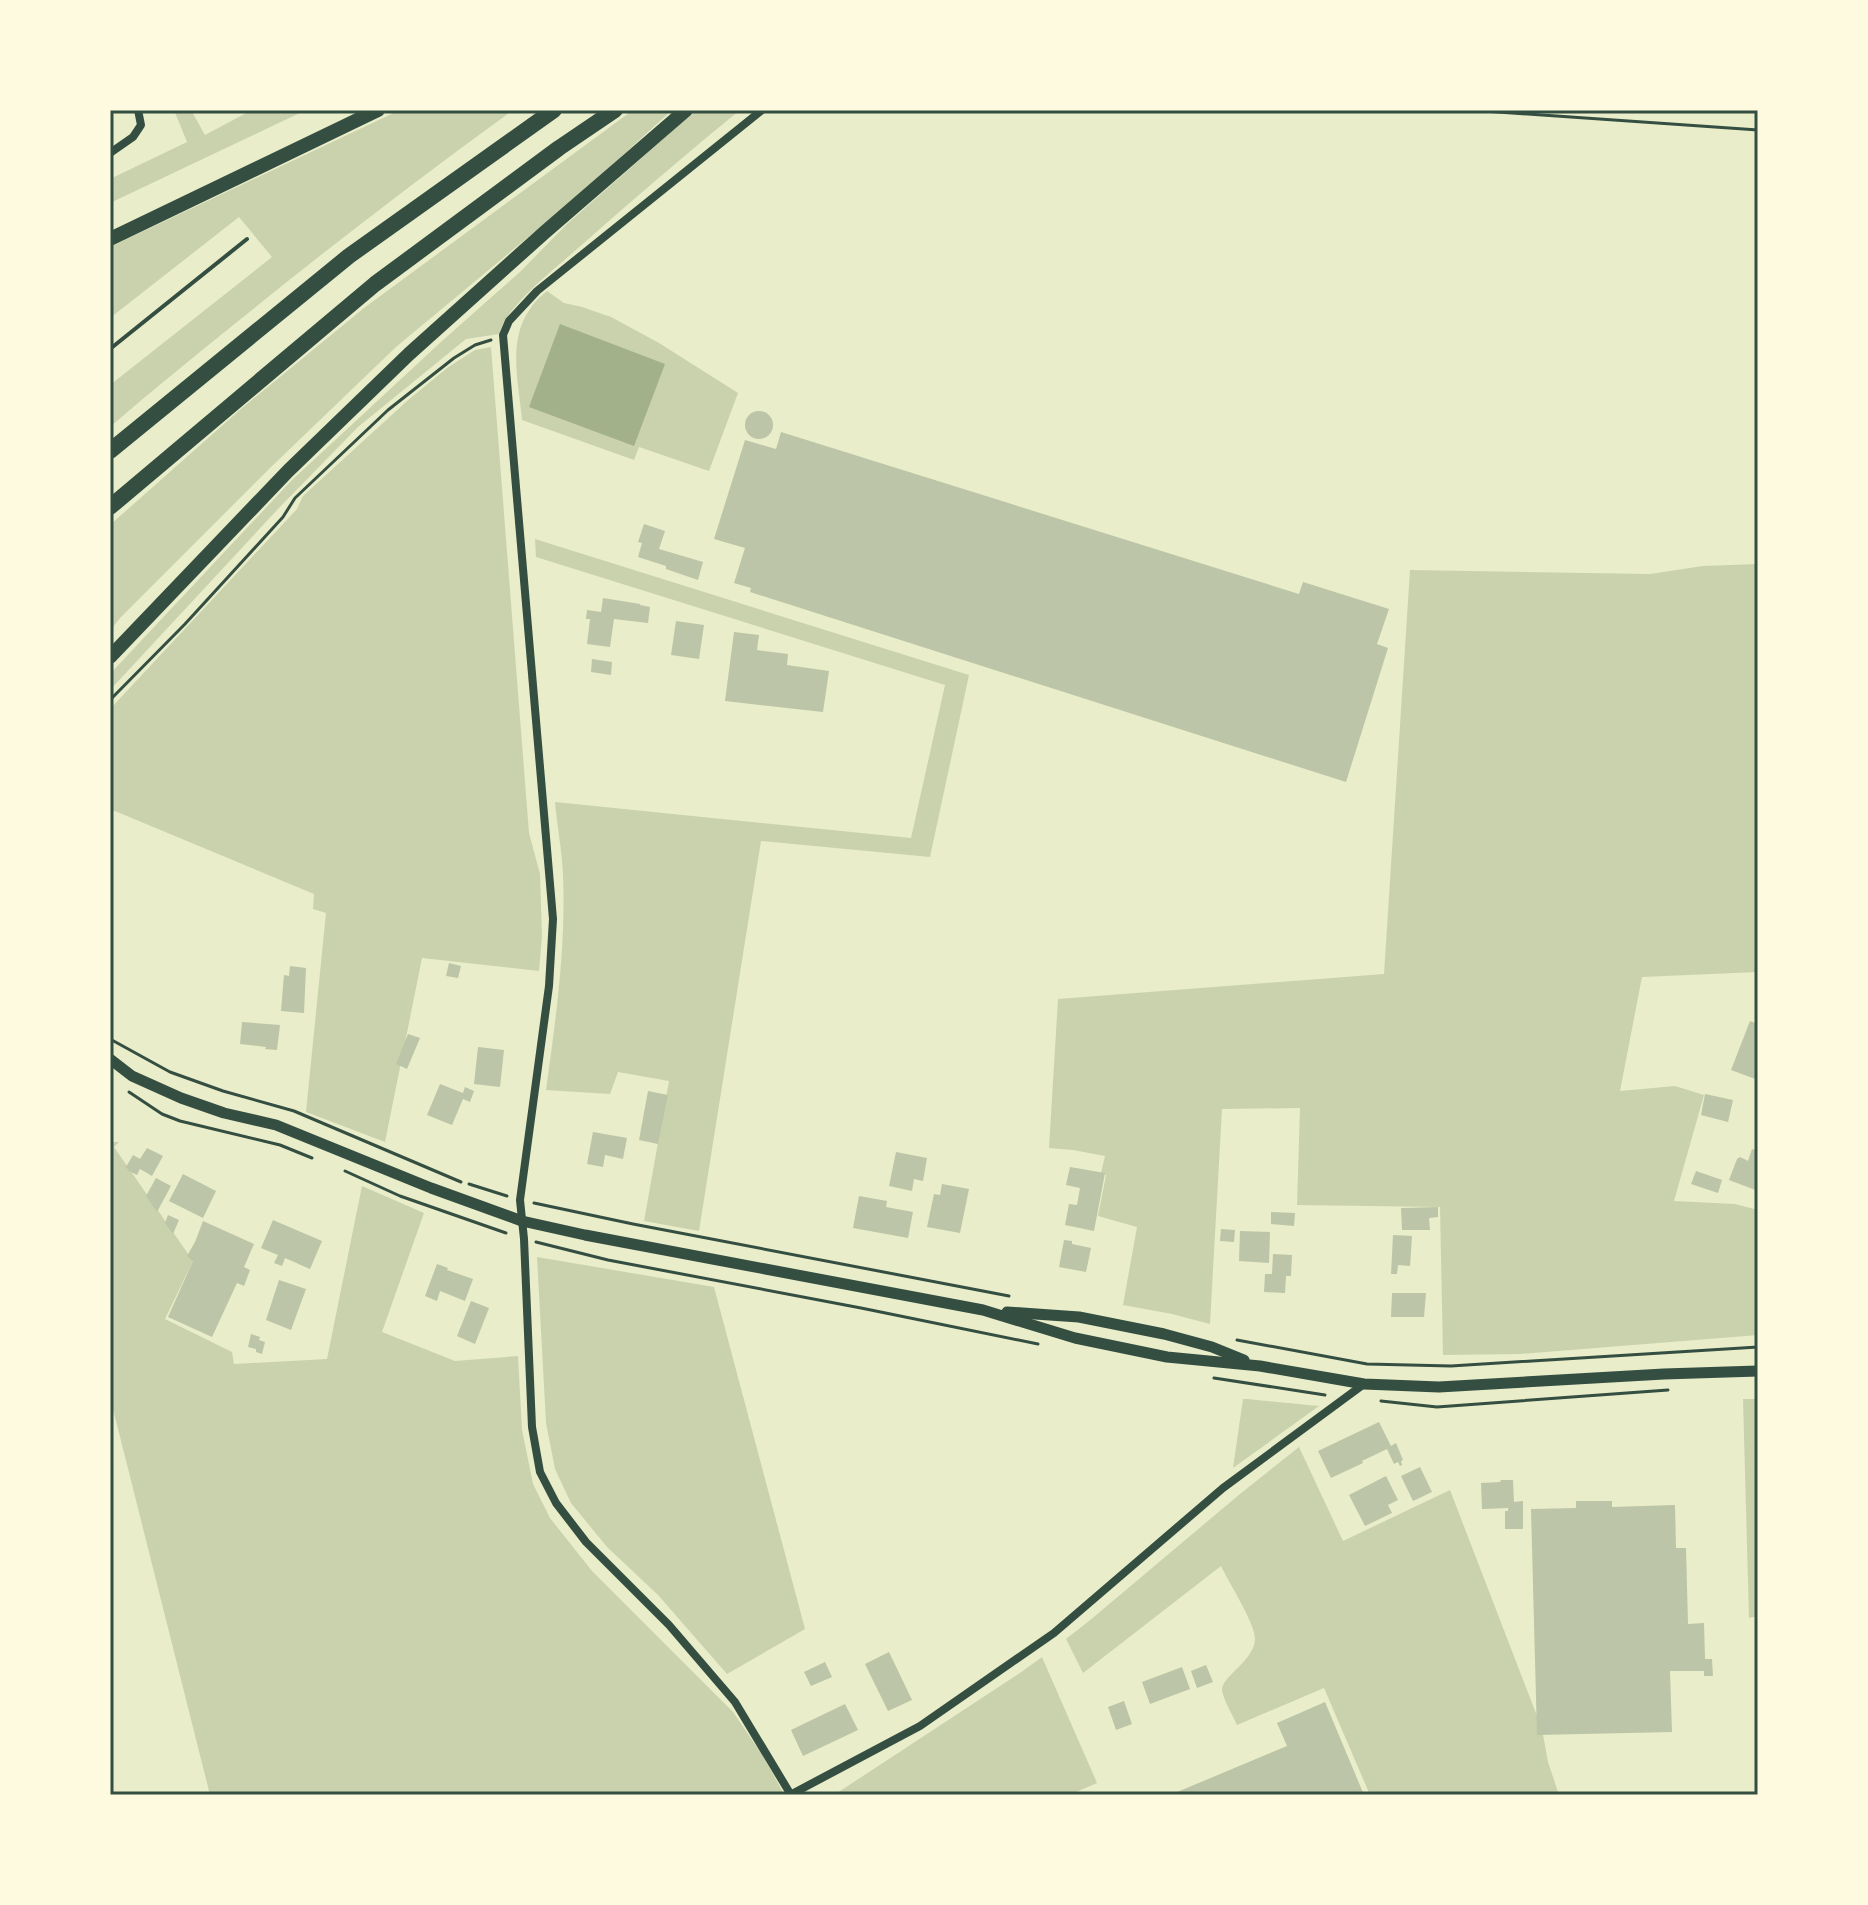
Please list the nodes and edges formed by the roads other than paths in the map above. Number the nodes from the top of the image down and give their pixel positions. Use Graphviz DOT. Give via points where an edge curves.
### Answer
graph roads {
  1 [pos="138,110"];
  2 [pos="378,110"];
  3 [pos="554,110"];
  4 [pos="615,110"];
  5 [pos="686,110"];
  6 [pos="762,110"];
  7 [pos="110,153"];
  8 [pos="110,239"];
  9 [pos="247,239"];
  10 [pos="110,349"];
  11 [pos="110,451"];
  12 [pos="110,507"];
  13 [pos="110,657"];
  14 [pos="110,1059"];
  15 [pos="522,1221"];
  16 [pos="983,1310"];
  17 [pos="1260,1366"];
  18 [pos="1758,1371"];
  19 [pos="1364,1384"];
  20 [pos="790,1795"];
  1 -- 7 [label="street" via="141,125"];
  2 -- 8 [label="main road"];
  3 -- 11 [label="highway" via="349,256"];
  4 -- 12 [label="highway" via="375,284"];
  5 -- 13 [label="main road" via="409,354"];
  6 -- 15 [label="street" via="537,291 509,321 503,336 553,919 520,1200"];
  9 -- 10 [label="lane"];
  14 -- 15 [label="street" via="132,1076 181,1098 276,1125"];
  15 -- 16 [label="street"];
  15 -- 20 [label="street" via="532,1427 540,1472 586,1542 669,1625 735,1702"];
  16 -- 17 [label="street" via="1075,1338 1167,1357"];
  16 -- 17 [label="street" via="1079,1317 1150,1331"];
  17 -- 19 [label="street"];
  18 -- 19 [label="street" via="1439,1387"];
  19 -- 20 [label="street" via="1223,1488 1054,1633 920,1726"];
}
